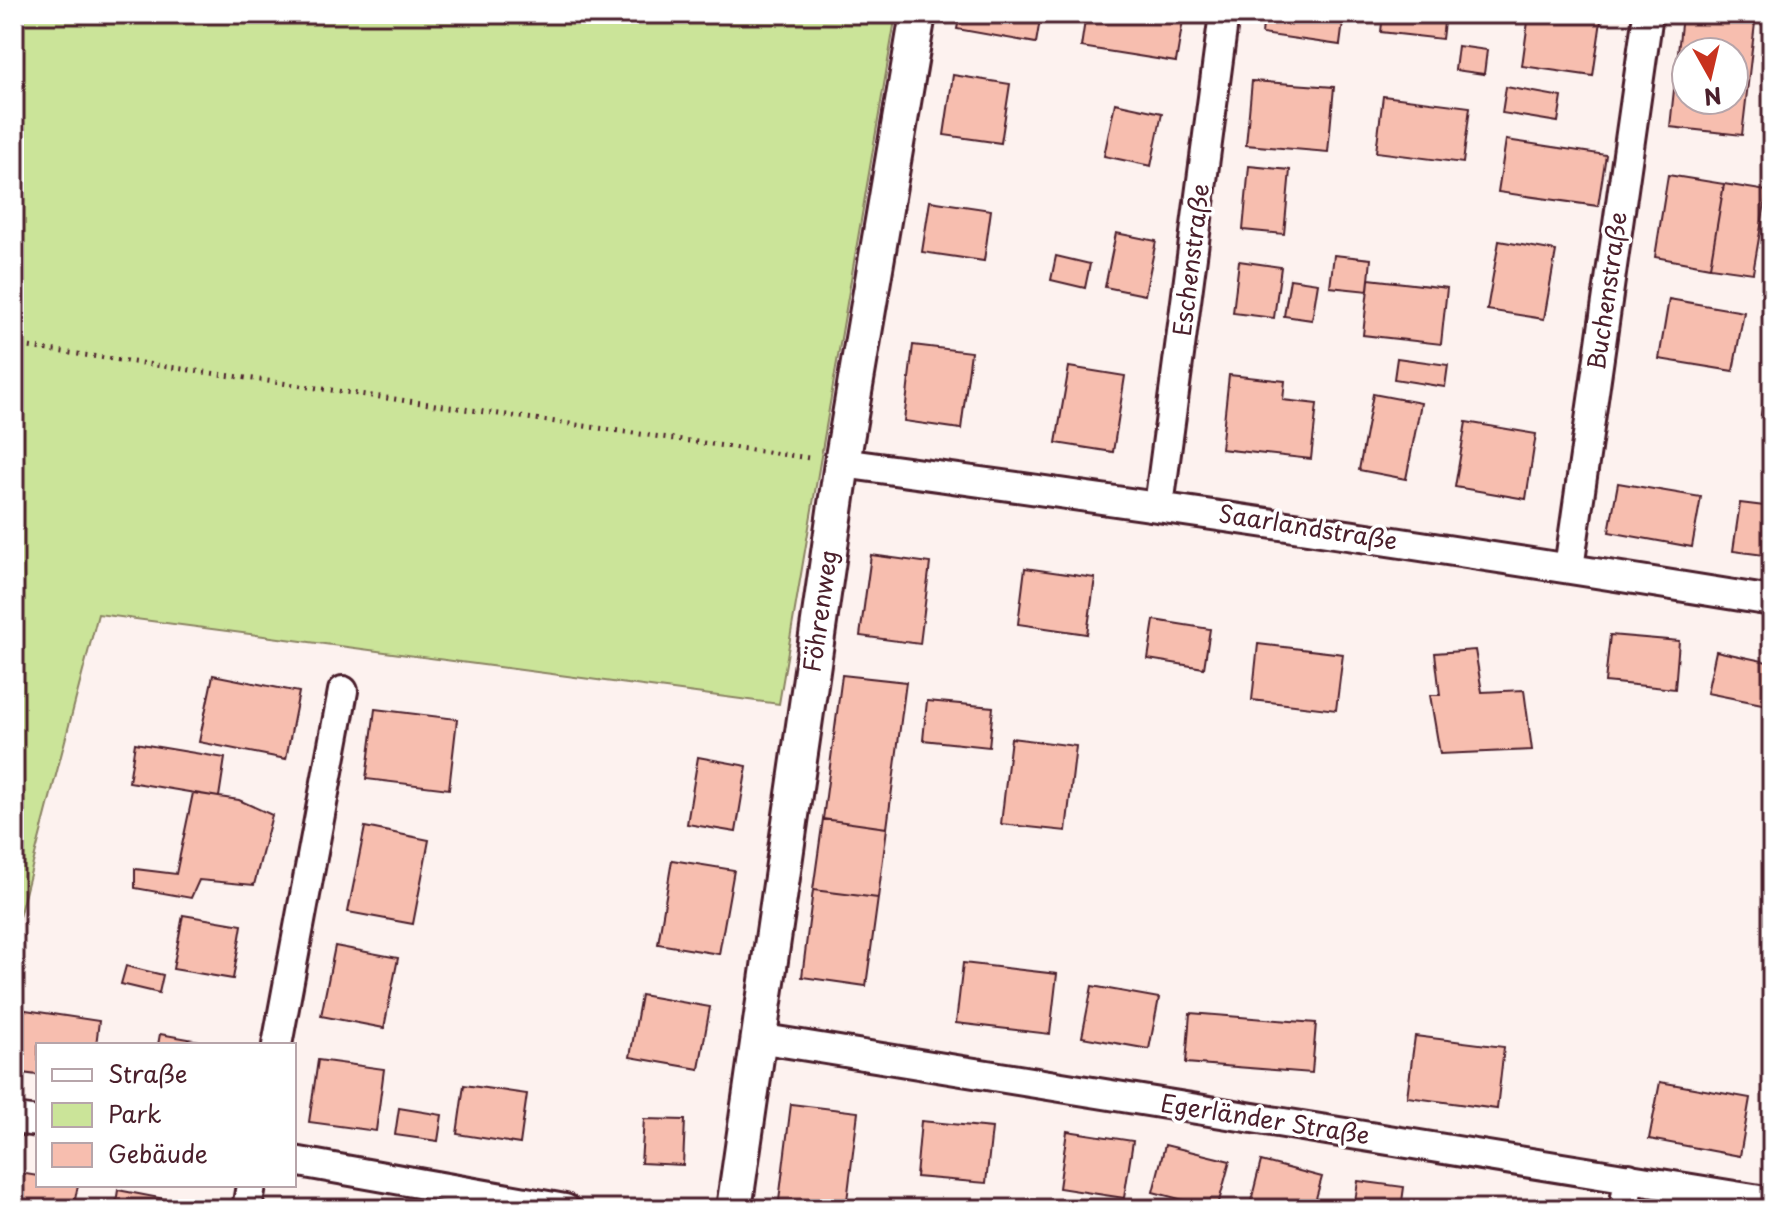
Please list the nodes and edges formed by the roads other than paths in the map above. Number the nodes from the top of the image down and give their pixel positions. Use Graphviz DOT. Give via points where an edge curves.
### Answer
graph roads {
  1 [pos="918,14"];
  2 [pos="1224,14"];
  3 [pos="1648,14"];
  4 [pos="842,463"];
  5 [pos="1159,506"];
  6 [pos="1569,568"];
  7 [pos="1772,601"];
  8 [pos="343,691"];
  9 [pos="758,1038"];
  10 [pos="277,1043"];
  11 [pos="296,1161"];
  12 [pos="1629,1178"];
  13 [pos="251,1187"];
  14 [pos="1772,1202"];
  15 [pos="247,1209"];
  16 [pos="565,1209"];
  17 [pos="734,1209"];
  18 [pos="1624,1209"];
  1 -- 4 [label="street, Föhrenweg"];
  2 -- 5 [label="street, Eschenstraße"];
  3 -- 6 [label="street, Buchenstraße"];
  4 -- 5 [label="street, Saarlandstraße"];
  4 -- 9 [label="street, Föhrenweg"];
  5 -- 6 [label="street, Saarlandstraße"];
  6 -- 7 [label="street, Saarlandstraße"];
  8 -- 10 [label="street"];
  9 -- 12 [label="street, Egerländer Straße"];
  9 -- 17 [label="street, Föhrenweg"];
  11 -- 16 [label="street"];
  12 -- 14 [label="street, Egerländer Straße"];
  12 -- 18 [label="street"];
  13 -- 15 [label="street"];
}
